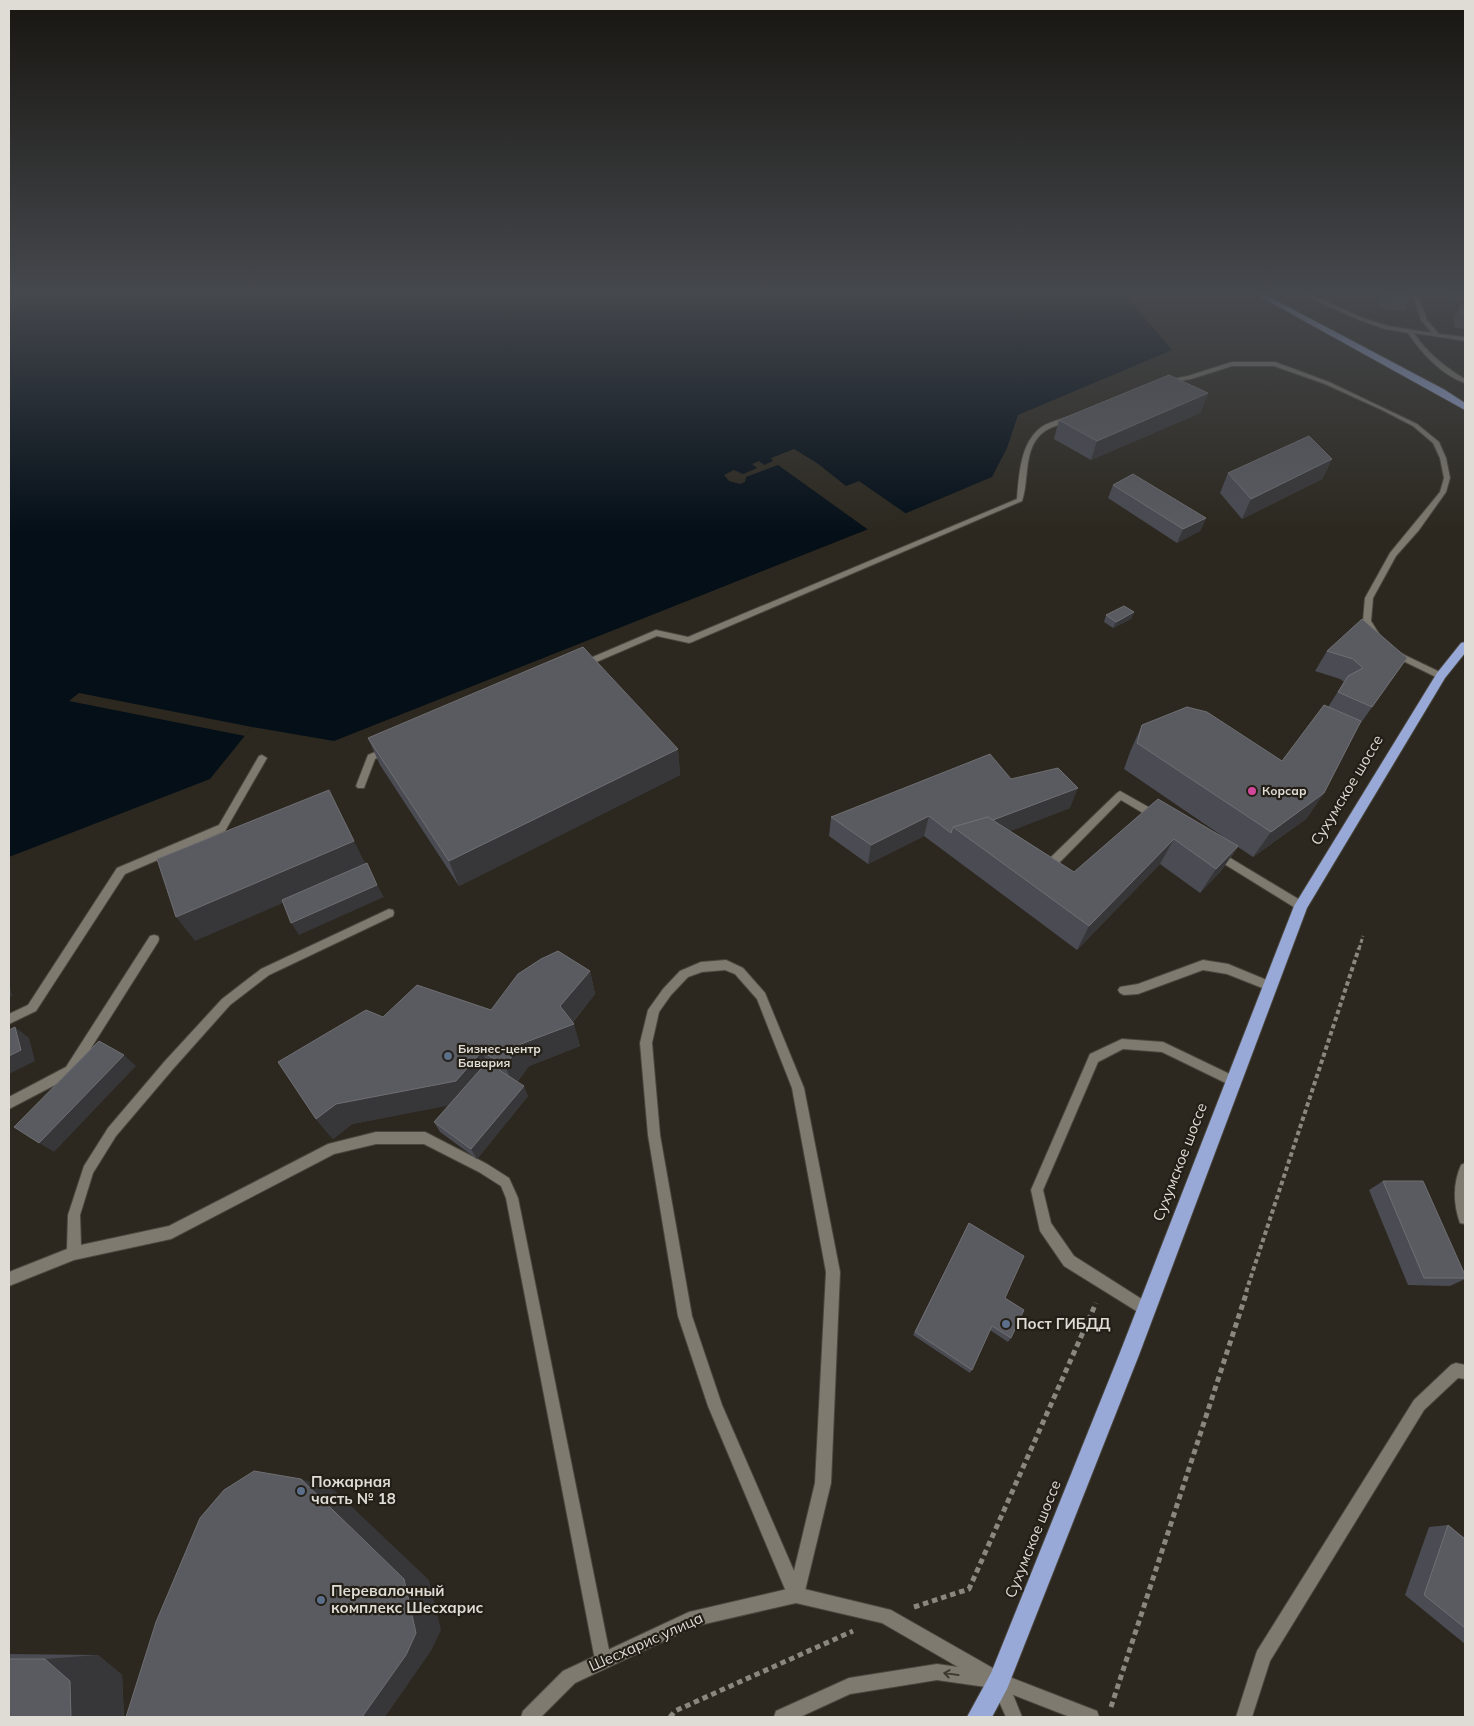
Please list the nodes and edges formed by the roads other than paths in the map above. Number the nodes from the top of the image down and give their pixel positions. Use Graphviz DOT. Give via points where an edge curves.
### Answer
graph roads {
  1 [pos="1206,373"];
  2 [pos="1298,373"];
  3 [pos="1406,373"];
  4 [pos="1453,373"];
  5 [pos="1465,381"];
  6 [pos="1157,383"];
  7 [pos="1465,407"];
  8 [pos="1078,415"];
  9 [pos="1465,646"];
  10 [pos="576,668"];
  11 [pos="1441,676"];
  12 [pos="397,745"];
  13 [pos="262,758"];
  14 [pos="361,786"];
  15 [pos="1161,820"];
  16 [pos="1211,850"];
  17 [pos="1053,862"];
  18 [pos="1301,906"];
  19 [pos="389,913"];
  20 [pos="154,939"];
  21 [pos="1270,986"];
  22 [pos="1124,990"];
  23 [pos="9,1020"];
  24 [pos="1234,1082"];
  25 [pos="9,1103"];
  26 [pos="1465,1169"];
  27 [pos="1465,1218"];
  28 [pos="74,1253"];
  29 [pos="9,1279"];
  30 [pos="1146,1310"];
  31 [pos="1465,1372"];
  32 [pos="796,1595"];
  33 [pos="603,1660"];
  34 [pos="999,1681"];
  35 [pos="529,1717"];
  36 [pos="782,1717"];
  37 [pos="979,1717"];
  38 [pos="1014,1717"];
  39 [pos="1091,1717"];
  40 [pos="1244,1717"];
  1 -- 6 [label="street"];
  2 -- 11 [label="street" via="1416,425 1436,442 1448,478 1443,492 1393,555 1370,598 1367,621 1378,640 1393,653"];
  3 -- 7 [label="highway"];
  4 -- 5 [label="street"];
  8 -- 10 [label="street" via="1041,431 1034,441 1025,457 1020,500 690,640 656,633"];
  9 -- 11 [label="highway, Сухумское шоссе"];
  11 -- 18 [label="highway, Сухумское шоссе"];
  12 -- 14 [label="street" via="370,757"];
  13 -- 23 [label="street" via="222,828 121,871 32,1008"];
  15 -- 17 [label="street" via="1120,795"];
  16 -- 18 [label="street"];
  18 -- 21 [label="highway, Сухумское шоссе"];
  19 -- 28 [label="street" via="265,972 226,1002 112,1132 88,1170 74,1215"];
  20 -- 25 [label="street" via="70,1072"];
  21 -- 22 [label="street" via="1228,969 1203,964 1138,989"];
  21 -- 24 [label="highway, Сухумское шоссе"];
  24 -- 30 [label="highway, Сухумское шоссе"];
  24 -- 30 [label="street" via="1163,1047 1122,1044 1094,1058 1037,1190 1046,1226 1069,1261"];
  26 -- 27 [label="street" via="1460,1189"];
  28 -- 29 [label="street"];
  28 -- 33 [label="street" via="171,1232 332,1148 376,1138 425,1138 505,1182 512,1198"];
  30 -- 34 [label="highway, Сухумское шоссе"];
  31 -- 40 [label="street" via="1456,1370 1419,1405 1263,1657"];
  32 -- 32 [label="street" via="715,1406 685,1316 654,1135 646,1043 654,1010 684,974 701,967 726,965 739,971 761,996 798,1088 833,1272 823,1483"];
  32 -- 33 [label="street, Шесхарис улица" via="695,1618"];
  32 -- 34 [label="street, Шесхарис улица" via="885,1616"];
  33 -- 35 [label="street, Шесхарис улица" via="569,1677"];
  34 -- 36 [label="street, one-way" via="937,1672 850,1686"];
  34 -- 37 [label="highway, Сухумское шоссе"];
  34 -- 38 [label="street"];
  34 -- 39 [label="street"];
}
